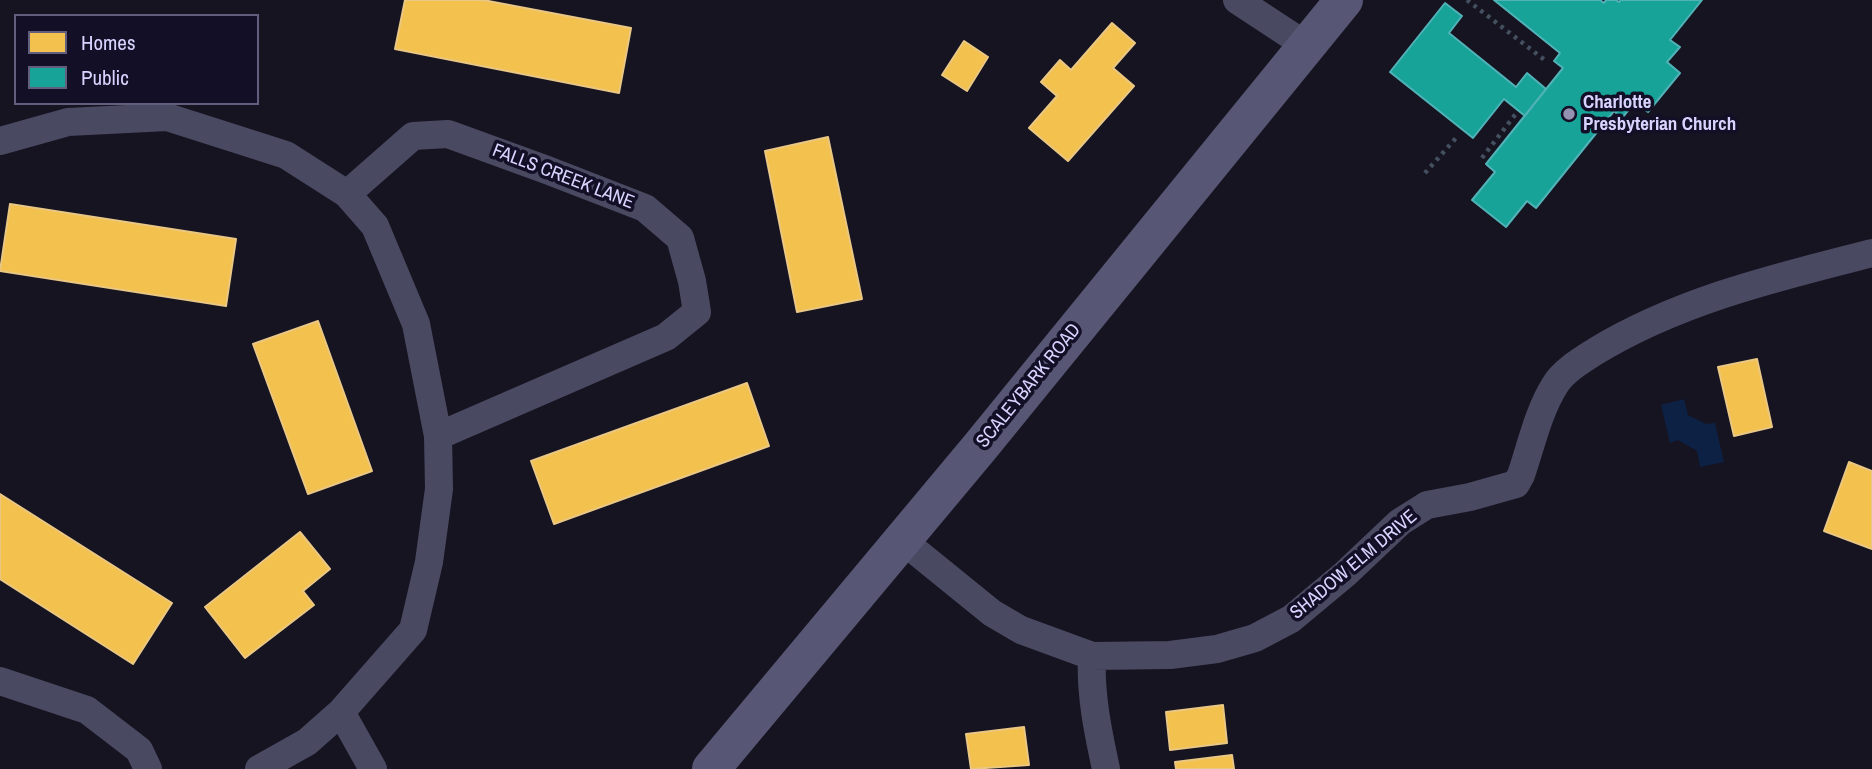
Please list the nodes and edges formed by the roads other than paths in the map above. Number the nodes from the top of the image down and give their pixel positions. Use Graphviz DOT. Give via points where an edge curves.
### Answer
graph roads {
  1 [pos="1237,0"];
  2 [pos="1344,0"];
  3 [pos="1307,46"];
  4 [pos="0,141"];
  5 [pos="347,194"];
  6 [pos="1872,253"];
  7 [pos="438,436"];
  8 [pos="902,540"];
  9 [pos="1093,656"];
  10 [pos="0,681"];
  11 [pos="341,712"];
  12 [pos="149,769"];
  13 [pos="259,769"];
  14 [pos="373,769"];
  15 [pos="711,769"];
  16 [pos="1106,769"];
  1 -- 3 [label="street"];
  2 -- 3 [label="street, SCALEYBARK ROAD"];
  3 -- 8 [label="street, SCALEYBARK ROAD"];
  4 -- 5 [label="street" via="68,122 167,117 286,155"];
  5 -- 7 [label="street" via="374,226 416,324"];
  5 -- 7 [label="street, FALLS CREEK LANE" via="413,136 448,134 645,208 680,238 697,312 666,337"];
  6 -- 9 [label="street, SHADOW ELM DRIVE" via="1768,280 1671,313 1582,360 1556,383 1516,484 1427,505 1400,522 1291,619 1255,638 1170,655"];
  7 -- 11 [label="street" via="439,489 413,630"];
  8 -- 9 [label="street, SHADOW ELM DRIVE" via="992,613 1021,630"];
  8 -- 15 [label="street, SCALEYBARK ROAD"];
  9 -- 16 [label="street" via="1096,720"];
  10 -- 12 [label="street" via="87,710 139,750"];
  11 -- 13 [label="street" via="307,742"];
  11 -- 14 [label="street"];
}
